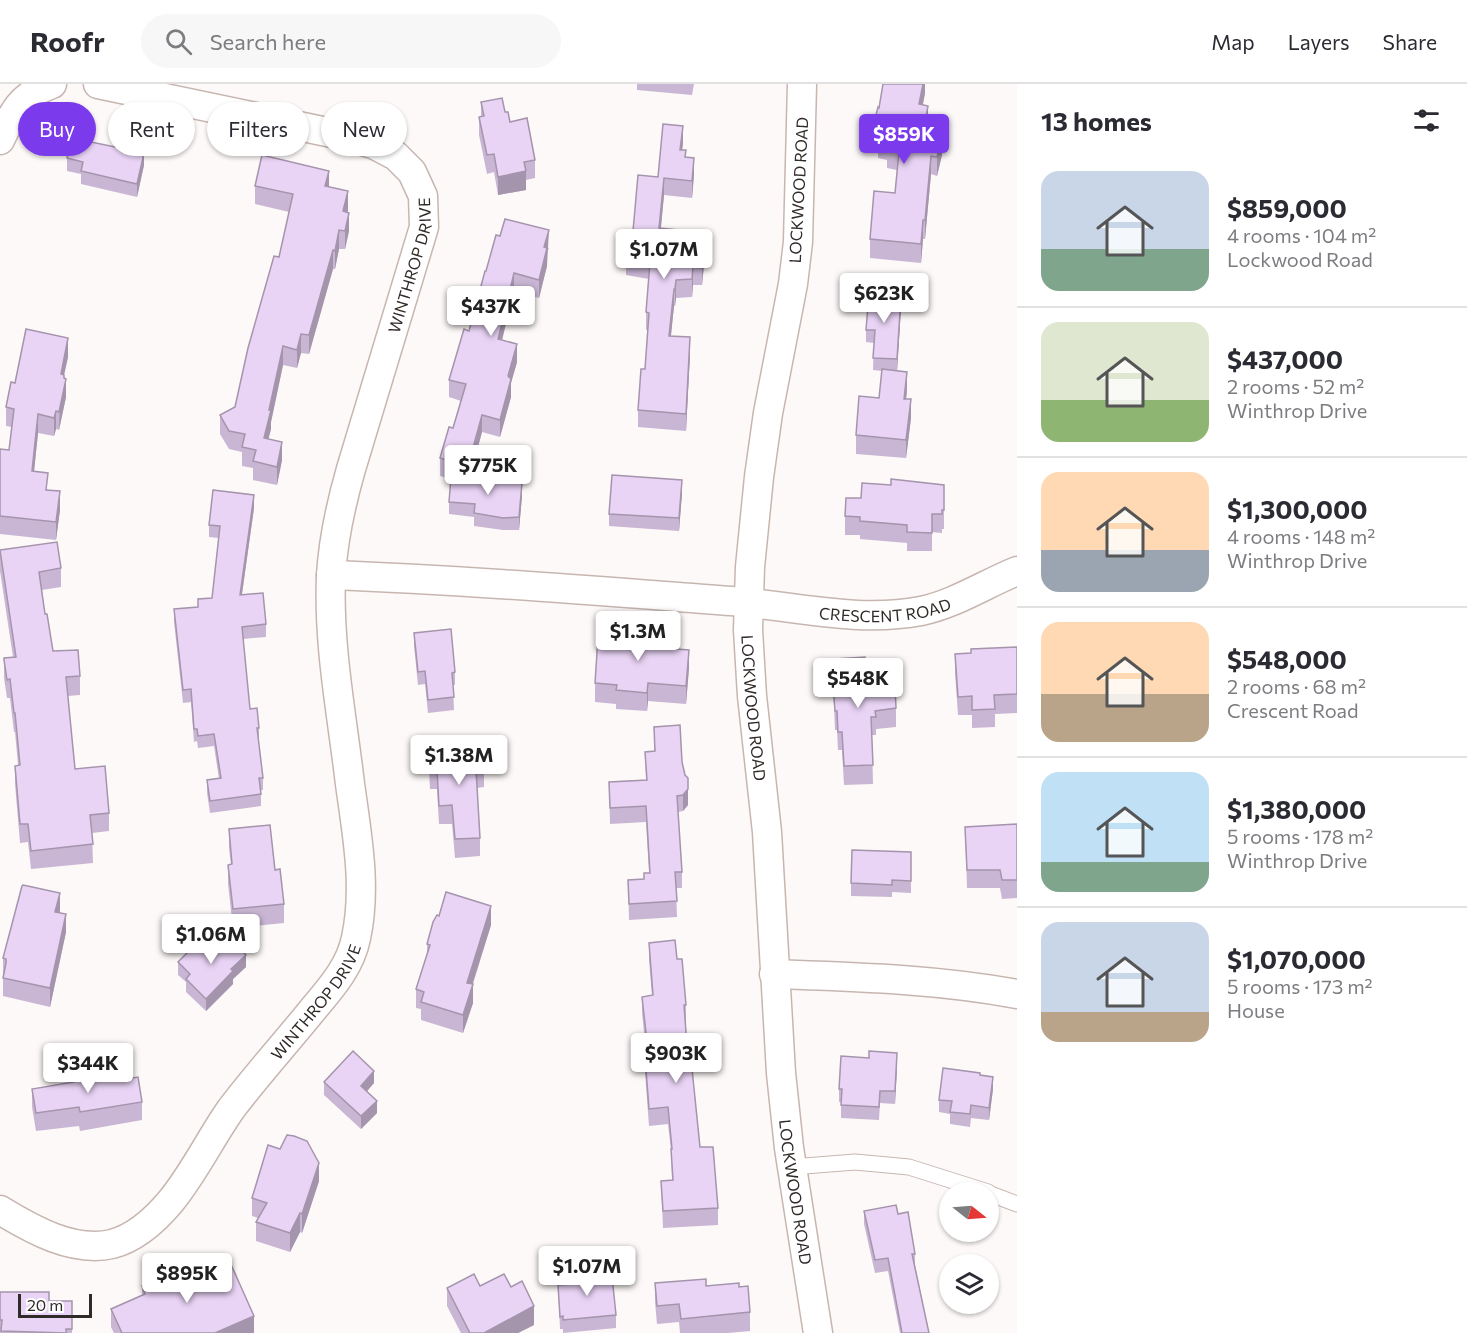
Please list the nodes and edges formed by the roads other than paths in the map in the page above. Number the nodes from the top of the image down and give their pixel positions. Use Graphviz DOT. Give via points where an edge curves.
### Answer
graph roads {
  1 [pos="52,84"];
  2 [pos="98,84"];
  3 [pos="802,84"];
  4 [pos="0,140"];
  5 [pos="1017,571"];
  6 [pos="331,575"];
  7 [pos="748,603"];
  8 [pos="774,974"];
  9 [pos="1017,994"];
  10 [pos="792,1167"];
  11 [pos="955,1182"];
  12 [pos="999,1197"];
  13 [pos="1017,1204"];
  14 [pos="0,1210"];
  15 [pos="818,1333"];
  1 -- 4 [label="street" via="22,100"];
  2 -- 6 [label="street, WINTHROP DRIVE" via="346,136 396,156 412,172 423,196 424,227 340,507"];
  3 -- 7 [label="street, LOCKWOOD ROAD" via="798,242 759,477"];
  5 -- 7 [label="street, CRESCENT ROAD" via="921,611 864,616"];
  6 -- 7 [label="street" via="466,580"];
  6 -- 14 [label="street, WINTHROP DRIVE" via="333,650 360,859 361,903 356,940 341,976 232,1109 171,1200 130,1238 110,1245 84,1245 57,1239"];
  7 -- 8 [label="street, LOCKWOOD ROAD"];
  8 -- 9 [label="street" via="905,979"];
  8 -- 10 [label="street, LOCKWOOD ROAD" via="779,1062"];
  10 -- 11 [label="lane" via="855,1162 909,1167"];
  10 -- 15 [label="street, LOCKWOOD ROAD"];
  12 -- 13 [label="lane"];
}
